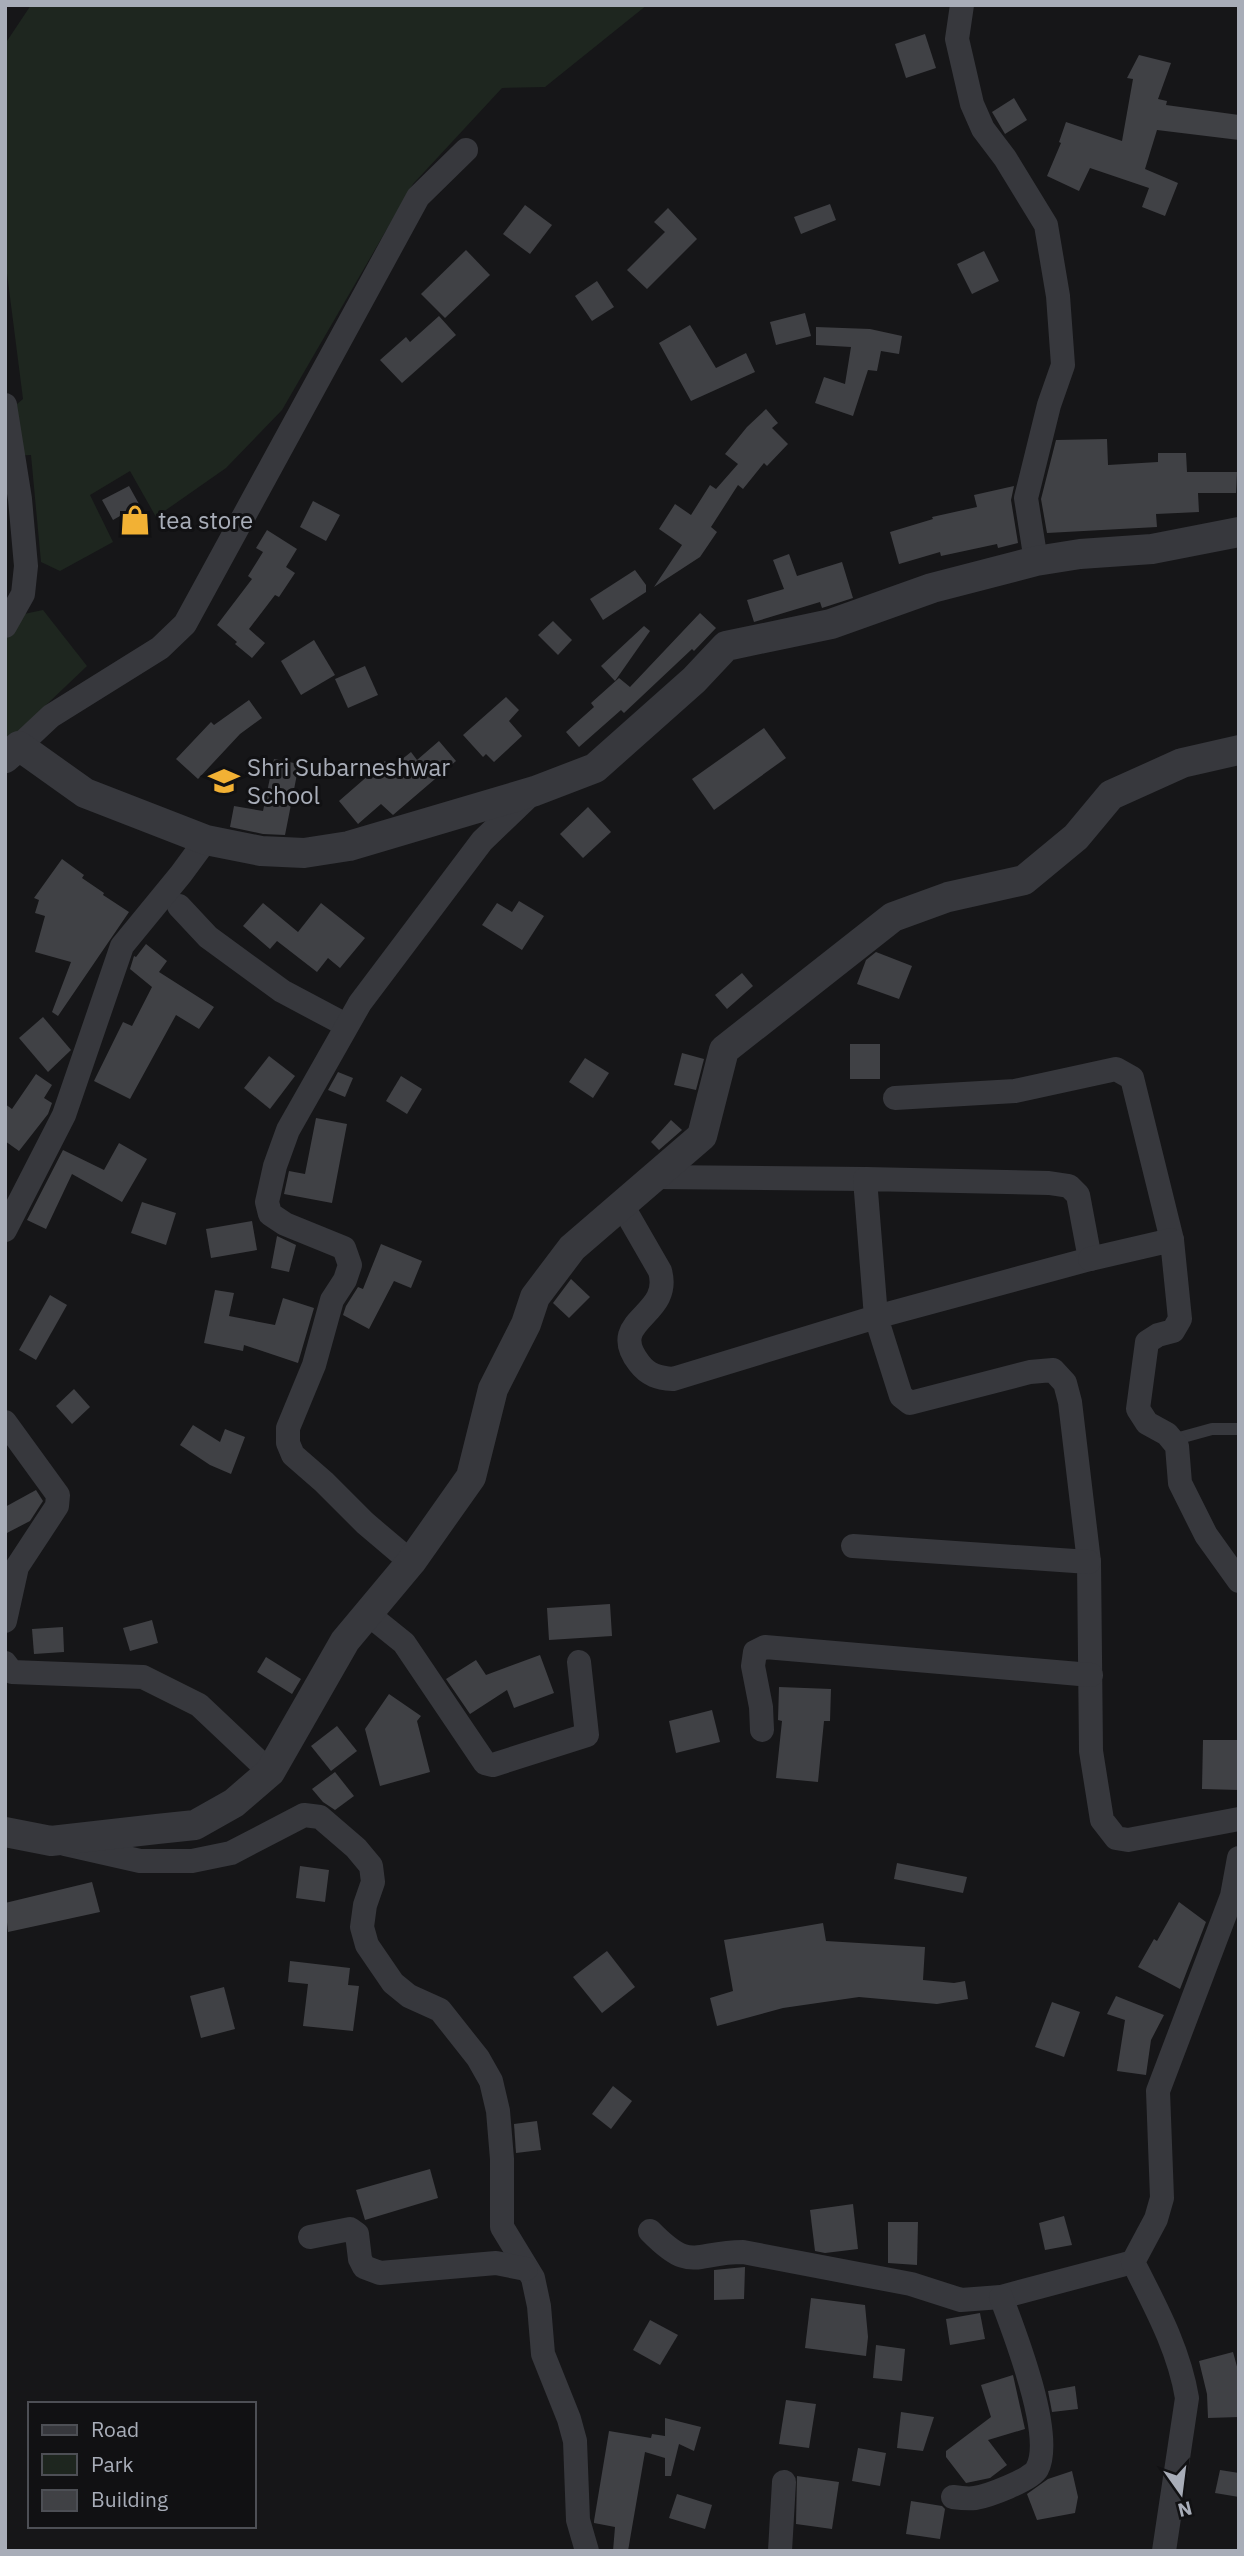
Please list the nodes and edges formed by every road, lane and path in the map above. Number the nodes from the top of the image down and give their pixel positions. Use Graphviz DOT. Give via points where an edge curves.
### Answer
graph roads {
  1 [pos="962,5"];
  2 [pos="466,150"];
  3 [pos="5,405"];
  4 [pos="1239,532"];
  5 [pos="1036,561"];
  6 [pos="5,626"];
  7 [pos="1239,750"];
  8 [pos="12,752"];
  9 [pos="535,791"];
  10 [pos="206,840"];
  11 [pos="179,906"];
  12 [pos="346,1025"];
  13 [pos="895,1098"];
  14 [pos="654,1177"];
  15 [pos="865,1179"];
  16 [pos="622,1205"];
  17 [pos="5,1230"];
  18 [pos="1172,1240"];
  19 [pos="1090,1259"];
  20 [pos="876,1317"];
  21 [pos="5,1422"];
  22 [pos="1239,1429"];
  23 [pos="1172,1440"];
  24 [pos="853,1546"];
  25 [pos="411,1562"];
  26 [pos="1088,1562"];
  27 [pos="1239,1581"];
  28 [pos="368,1614"];
  29 [pos="5,1621"];
  30 [pos="579,1662"];
  31 [pos="5,1663"];
  32 [pos="1091,1675"];
  33 [pos="762,1731"];
  34 [pos="270,1772"];
  35 [pos="1239,1819"];
  36 [pos="5,1832"];
  37 [pos="51,1841"];
  38 [pos="1239,1858"];
  39 [pos="1235,1895"];
  40 [pos="650,2231"];
  41 [pos="310,2237"];
  42 [pos="1133,2262"];
  43 [pos="526,2269"];
  44 [pos="1001,2297"];
  45 [pos="785,2482"];
  46 [pos="953,2497"];
  47 [pos="587,2551"];
  48 [pos="780,2551"];
  49 [pos="1164,2551"];
  1 -- 5 [label="street" via="957,39 972,104 983,129 1046,225 1058,296 1063,365 1026,498"];
  2 -- 8 [label="street" via="418,197 186,624 160,648 51,716"];
  3 -- 6 [label="street" via="26,566 23,594"];
  4 -- 5 [label="street" via="1152,549"];
  5 -- 9 [label="street" via="932,588 831,624 726,646 595,768"];
  7 -- 14 [label="street" via="1182,763 1111,795 1076,837 1024,880 948,897 893,917 724,1050 702,1136"];
  8 -- 10 [label="street" via="85,793"];
  9 -- 10 [label="street" via="349,846 304,853 261,851"];
  9 -- 12 [label="street" via="482,841"];
  10 -- 17 [label="street" via="122,946 64,1115"];
  11 -- 12 [label="street" via="208,937 282,991"];
  12 -- 25 [label="street" via="288,1130 267,1202 270,1214 285,1224 344,1248 350,1265 332,1300 314,1365 288,1428 288,1443 293,1455"];
  13 -- 18 [label="street" via="1015,1091 1116,1069 1132,1078"];
  14 -- 15 [label="street"];
  14 -- 16 [label="street"];
  15 -- 19 [label="street" via="1069,1186 1078,1195"];
  15 -- 20 [label="street"];
  16 -- 20 [label="street" via="664,1283 658,1301 632,1328 629,1341 638,1362 658,1378 673,1379"];
  16 -- 25 [label="street" via="572,1248 535,1297 494,1389 471,1477"];
  18 -- 19 [label="street"];
  18 -- 23 [label="street" via="1180,1319 1172,1331 1147,1342 1138,1409 1147,1423"];
  19 -- 20 [label="street"];
  20 -- 26 [label="street" via="901,1396 910,1403 1030,1372 1053,1370 1065,1383"];
  21 -- 29 [label="street" via="58,1495 57,1506 18,1567"];
  22 -- 23 [label="lane" via="1212,1429"];
  23 -- 27 [label="street" via="1177,1446 1180,1483 1206,1535"];
  24 -- 26 [label="street"];
  25 -- 28 [label="street"];
  26 -- 32 [label="street"];
  28 -- 30 [label="street" via="404,1643 485,1763 493,1765 587,1735"];
  28 -- 34 [label="street" via="345,1642"];
  31 -- 34 [label="street" via="12,1672 143,1677 199,1705"];
  32 -- 33 [label="street" via="765,1647 755,1652 753,1665"];
  32 -- 35 [label="street" via="1090,1751 1102,1820 1116,1838 1128,1840"];
  34 -- 37 [label="street" via="234,1803 195,1825"];
  36 -- 37 [label="street"];
  37 -- 43 [label="street" via="140,1861 192,1861 231,1853 304,1815 320,1817 356,1849 371,1866 373,1882 362,1927 367,1945 393,1983 440,2010 491,2081 502,2159 502,2227"];
  38 -- 39 [label="street"];
  39 -- 42 [label="street" via="1158,2091 1162,2198"];
  40 -- 44 [label="street" via="679,2256 692,2259 743,2252 911,2284 961,2300"];
  41 -- 43 [label="street" via="350,2229 357,2234 364,2267 380,2273 496,2263"];
  42 -- 44 [label="street"];
  42 -- 49 [label="street" via="1175,2350 1187,2398"];
  43 -- 47 [label="street" via="533,2278 539,2306 543,2354 575,2441 578,2520"];
  44 -- 46 [label="street" via="1028,2370 1041,2455 1037,2470 1027,2478 974,2498"];
  45 -- 48 [label="street"];
}
